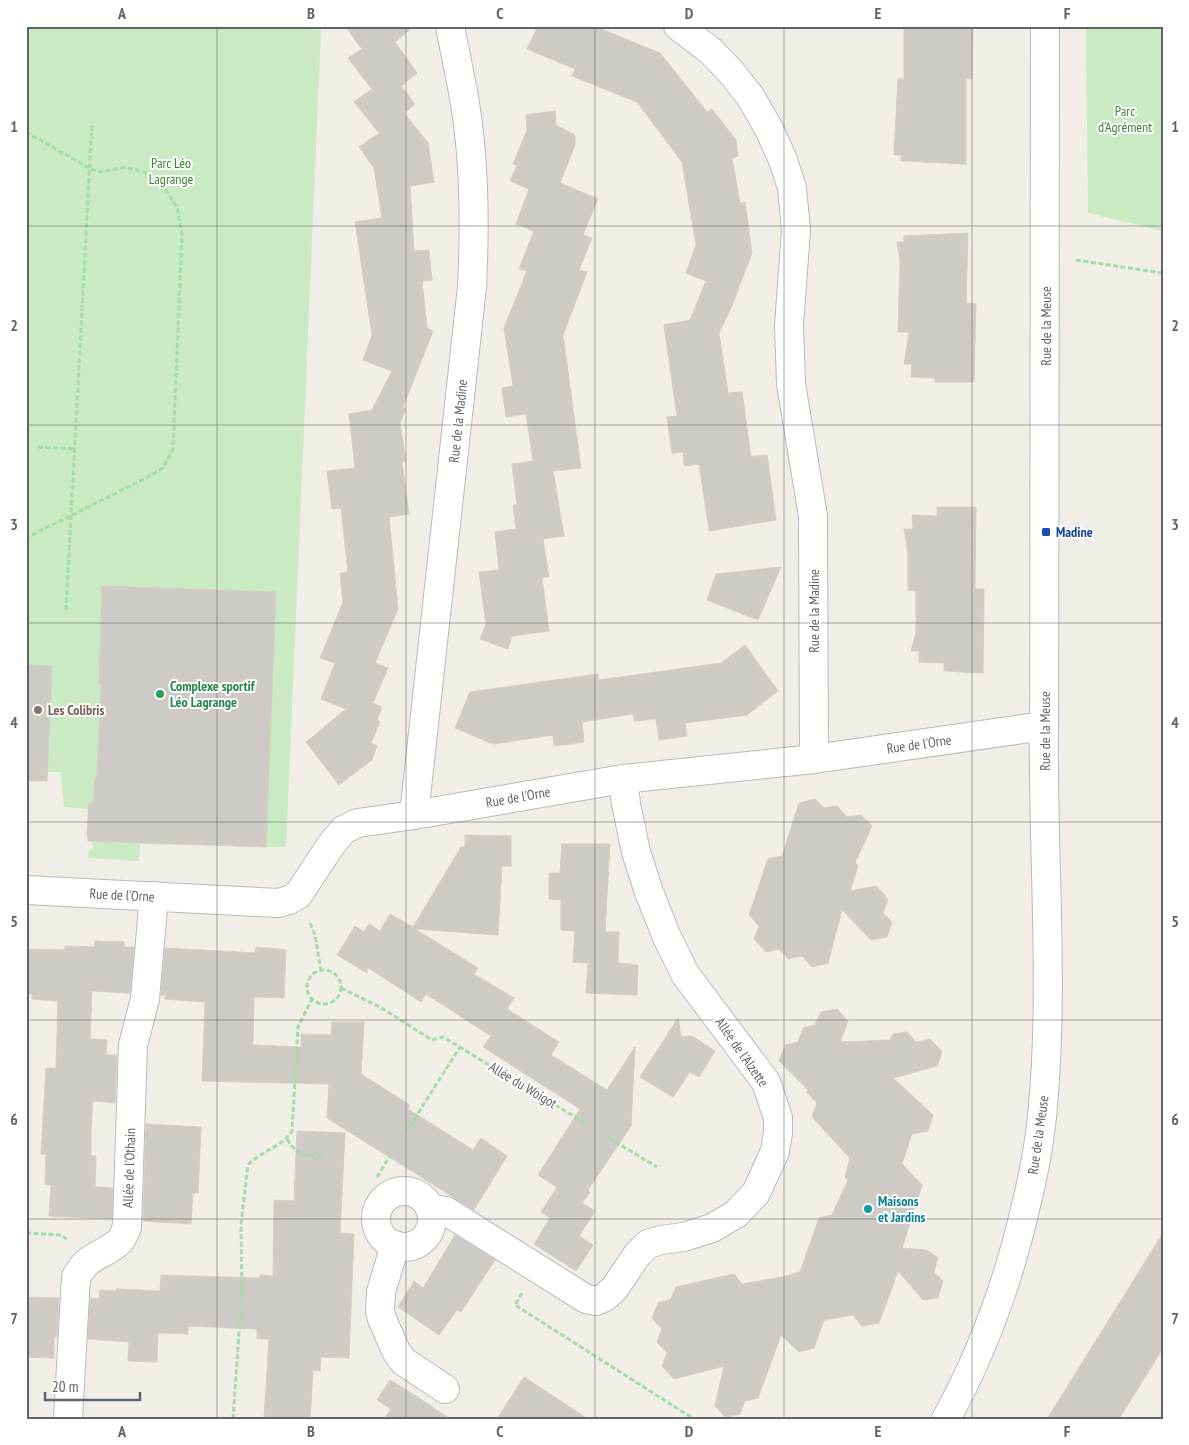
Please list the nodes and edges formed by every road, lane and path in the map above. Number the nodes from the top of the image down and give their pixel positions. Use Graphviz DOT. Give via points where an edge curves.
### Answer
graph roads {
  1 [pos="450,26"];
  2 [pos="678,26"];
  3 [pos="1044,26"];
  4 [pos="92,122"];
  5 [pos="26,132"];
  6 [pos="90,168"];
  7 [pos="1045,256"];
  8 [pos="1163,273"];
  9 [pos="38,447"];
  10 [pos="76,449"];
  11 [pos="73,514"];
  12 [pos="26,538"];
  13 [pos="66,610"];
  14 [pos="1044,726"];
  15 [pos="814,759"];
  16 [pos="623,779"];
  17 [pos="414,816"];
  18 [pos="26,890"];
  19 [pos="298,895"];
  20 [pos="154,896"];
  21 [pos="321,971"];
  22 [pos="341,988"];
  23 [pos="312,1000"];
  24 [pos="460,1047"];
  25 [pos="585,1123"];
  26 [pos="406,1132"];
  27 [pos="287,1138"];
  28 [pos="610,1138"];
  29 [pos="325,1156"];
  30 [pos="390,1156"];
  31 [pos="657,1167"];
  32 [pos="377,1177"];
  33 [pos="430,1209"];
  34 [pos="26,1233"];
  35 [pos="395,1246"];
  36 [pos="92,1257"];
  37 [pos="537,1269"];
  38 [pos="445,1389"];
  39 [pos="68,1419"];
  40 [pos="233,1419"];
  41 [pos="694,1419"];
  42 [pos="946,1419"];
  1 -- 17 [label="street, Rue de la Madine" via="466,108 475,226 472,286"];
  2 -- 15 [label="street, Rue de la Madine" via="711,51 750,96 769,129 792,188 796,230 789,326 791,384 813,516"];
  3 -- 7 [label="street, Rue de la Meuse"];
  4 -- 6 [label="path"];
  5 -- 6 [label="path"];
  6 -- 10 [label="path"];
  6 -- 11 [label="path" via="100,172 125,167 150,174 177,206 182,234 173,449 162,468"];
  7 -- 8 [label="path"];
  7 -- 14 [label="street, Rue de la Meuse"];
  9 -- 10 [label="path"];
  10 -- 11 [label="path"];
  11 -- 12 [label="path"];
  11 -- 13 [label="path"];
  14 -- 15 [label="street, Rue de l'Orne"];
  14 -- 42 [label="street, Rue de la Meuse" via="1048,1012 1042,1117 1030,1191 1004,1288 988,1333"];
  15 -- 16 [label="street, Rue de l'Orne"];
  16 -- 17 [label="street, Rue de l'Orne"];
  16 -- 37 [label="street, Allée de l'Alzette" via="636,852 666,935 685,974 766,1082 778,1118 775,1151 756,1193 736,1214 712,1228 648,1244 605,1297 596,1301 586,1299"];
  17 -- 19 [label="street, Rue de l'Orne" via="358,823 343,830"];
  18 -- 20 [label="street, Rue de l'Orne"];
  19 -- 20 [label="street, Rue de l'Orne" via="278,903"];
  19 -- 21 [label="path" via="315,935"];
  20 -- 36 [label="street, Allée de l'Othain" via="145,1000 133,1045 127,1227 121,1240"];
  21 -- 22 [label="path" via="335,974"];
  21 -- 23 [label="path" via="312,976 308,985"];
  22 -- 23 [label="path" via="337,998 328,1004"];
  22 -- 24 [label="path, Allée du Woigot" via="380,1007 432,1040 444,1037"];
  23 -- 27 [label="path" via="298,1027 292,1131"];
  24 -- 25 [label="path, Allée du Woigot"];
  24 -- 26 [label="path"];
  27 -- 29 [label="path" via="301,1155"];
  27 -- 40 [label="path" via="248,1165 241,1224 242,1290"];
  28 -- 31 [label="path"];
  30 -- 32 [label="path"];
  33 -- 35 [label="street" via="432,1218 427,1235 412,1245"];
  33 -- 35 [label="street" via="420,1196 404,1191 387,1196 381,1202 377,1210 377,1228"];
  33 -- 37 [label="street, Allée de l'Alzette" via="446,1212 464,1222"];
  34 -- 36 [label="path" via="60,1235"];
  35 -- 38 [label="street" via="381,1292 382,1319 403,1361"];
  36 -- 39 [label="street, Allée de l'Othain" via="76,1277"];
  37 -- 41 [label="path" via="515,1305"];
}
